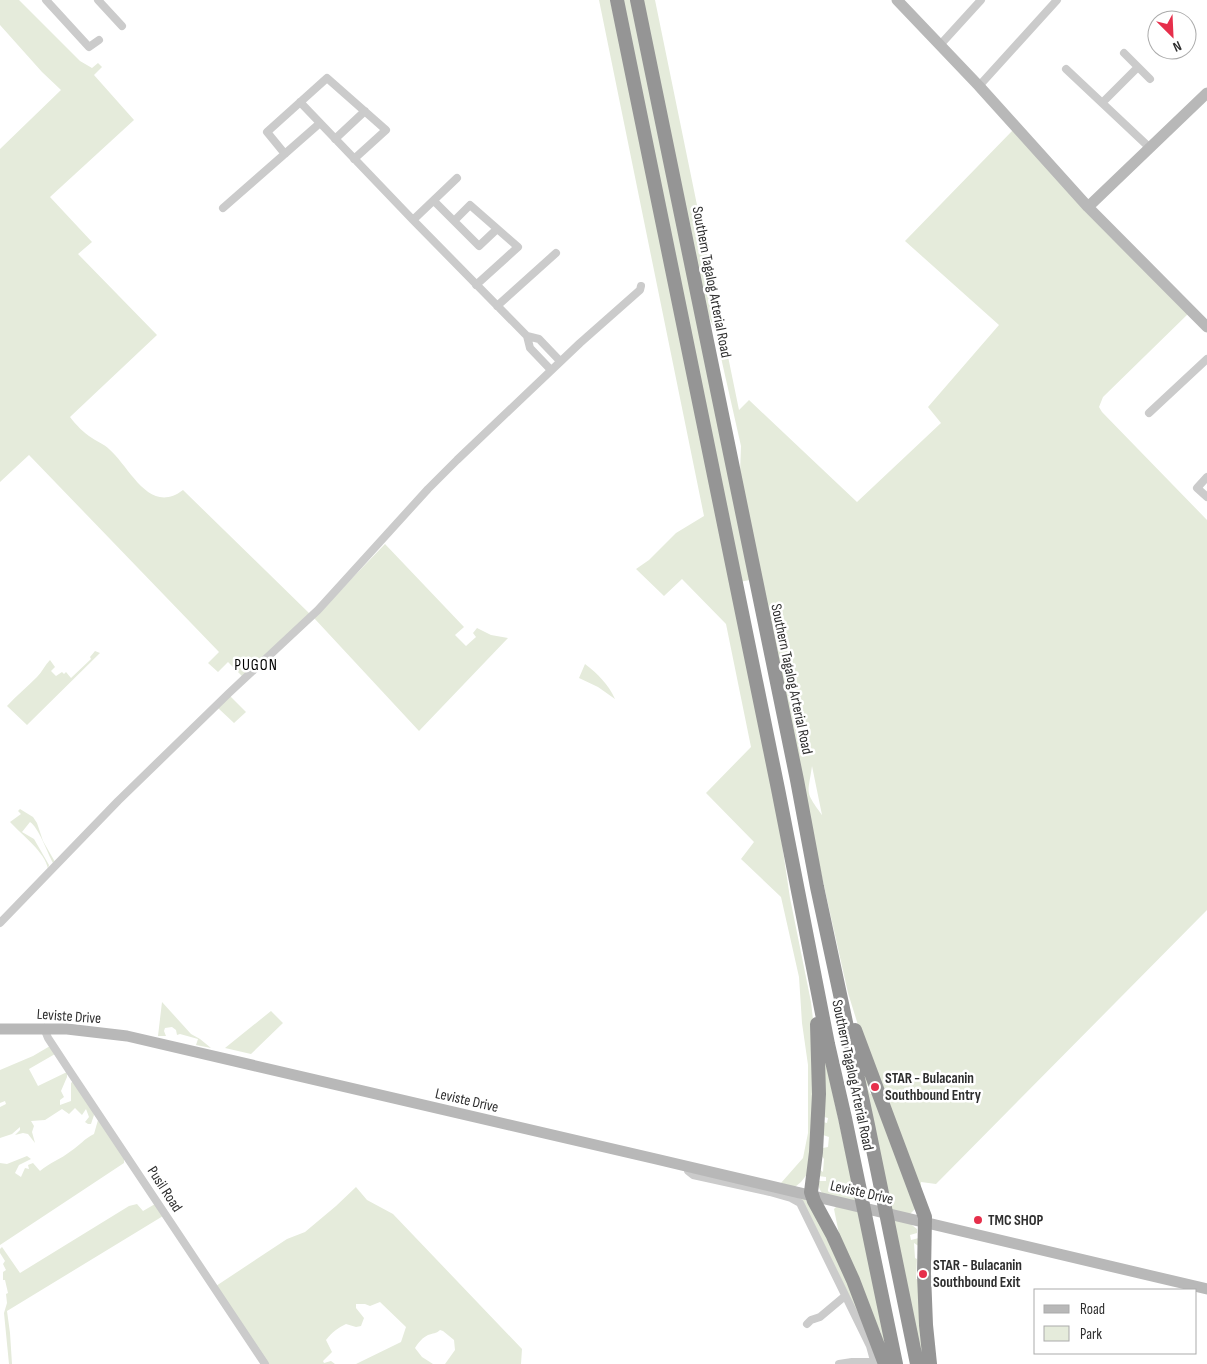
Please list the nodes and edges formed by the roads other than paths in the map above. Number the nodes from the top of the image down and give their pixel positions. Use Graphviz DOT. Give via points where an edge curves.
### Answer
graph roads {
  1 [pos="46,0"];
  2 [pos="98,0"];
  3 [pos="617,0"];
  4 [pos="637,0"];
  5 [pos="897,0"];
  6 [pos="981,0"];
  7 [pos="1057,0"];
  8 [pos="122,26"];
  9 [pos="99,40"];
  10 [pos="940,44"];
  11 [pos="1124,54"];
  12 [pos="1138,67"];
  13 [pos="1066,68"];
  14 [pos="1150,79"];
  15 [pos="978,86"];
  16 [pos="1207,93"];
  17 [pos="300,102"];
  18 [pos="1103,102"];
  19 [pos="365,111"];
  20 [pos="320,123"];
  21 [pos="335,139"];
  22 [pos="1150,148"];
  23 [pos="285,154"];
  24 [pos="354,159"];
  25 [pos="458,178"];
  26 [pos="434,200"];
  27 [pos="1088,207"];
  28 [pos="223,208"];
  29 [pos="413,220"];
  30 [pos="454,221"];
  31 [pos="497,229"];
  32 [pos="556,253"];
  33 [pos="476,285"];
  34 [pos="642,286"];
  35 [pos="497,306"];
  36 [pos="1207,327"];
  37 [pos="527,336"];
  38 [pos="1207,359"];
  39 [pos="560,361"];
  40 [pos="551,370"];
  41 [pos="1149,413"];
  42 [pos="1207,477"];
  43 [pos="1207,497"];
  44 [pos="0,924"];
  45 [pos="805,924"];
  46 [pos="830,947"];
  47 [pos="44,1028"];
  48 [pos="0,1029"];
  49 [pos="688,1167"];
  50 [pos="812,1196"];
  51 [pos="925,1223"];
  52 [pos="1207,1289"];
  53 [pos="845,1296"];
  54 [pos="808,1324"];
  55 [pos="265,1364"];
  56 [pos="839,1364"];
  57 [pos="878,1364"];
  58 [pos="896,1364"];
  59 [pos="917,1364"];
  60 [pos="930,1364"];
  1 -- 9 [label="street" via="89,47"];
  2 -- 8 [label="street"];
  3 -- 45 [label="highway, Southern Tagalog Arterial Road"];
  4 -- 46 [label="highway, Southern Tagalog Arterial Road"];
  5 -- 10 [label="main road"];
  6 -- 10 [label="street"];
  7 -- 15 [label="street"];
  10 -- 15 [label="main road"];
  11 -- 12 [label="street"];
  12 -- 14 [label="street"];
  12 -- 18 [label="street"];
  13 -- 18 [label="street"];
  15 -- 27 [label="main road"];
  16 -- 22 [label="main road"];
  17 -- 19 [label="street" via="327,78"];
  17 -- 20 [label="street"];
  17 -- 23 [label="street" via="267,132"];
  18 -- 22 [label="street"];
  19 -- 21 [label="street"];
  19 -- 24 [label="street" via="386,130"];
  20 -- 21 [label="street"];
  20 -- 23 [label="street"];
  21 -- 24 [label="street"];
  22 -- 27 [label="main road"];
  23 -- 28 [label="street"];
  24 -- 29 [label="street"];
  25 -- 26 [label="street"];
  26 -- 29 [label="street"];
  26 -- 30 [label="street"];
  27 -- 36 [label="main road"];
  29 -- 33 [label="street"];
  30 -- 31 [label="street" via="470,205"];
  30 -- 31 [label="street" via="479,246"];
  31 -- 33 [label="street" via="518,247"];
  32 -- 35 [label="street"];
  33 -- 35 [label="street"];
  34 -- 39 [label="street"];
  35 -- 37 [label="street"];
  37 -- 39 [label="street" via="539,339"];
  37 -- 40 [label="street" via="530,348"];
  38 -- 41 [label="street"];
  39 -- 40 [label="street"];
  40 -- 44 [label="street" via="428,489 318,610 118,801"];
  42 -- 43 [label="street" via="1197,488"];
  45 -- 50 [label="highway" via="819,1058"];
  45 -- 58 [label="highway, Southern Tagalog Arterial Road"];
  46 -- 51 [label="highway" via="858,1042 887,1112"];
  46 -- 59 [label="highway, Southern Tagalog Arterial Road"];
  47 -- 48 [label="main road, Leviste Drive"];
  47 -- 49 [label="main road, Leviste Drive" via="127,1036"];
  47 -- 55 [label="street, Pusil Road" via="75,1080"];
  49 -- 50 [label="main road, Leviste Drive"];
  49 -- 53 [label="street" via="693,1175 770,1192 798,1202"];
  50 -- 51 [label="main road, Leviste Drive"];
  50 -- 57 [label="highway" via="842,1256"];
  51 -- 52 [label="main road, Leviste Drive"];
  51 -- 60 [label="highway" via="924,1274"];
  53 -- 54 [label="street"];
  53 -- 57 [label="street"];
  56 -- 57 [label="street"];
}
